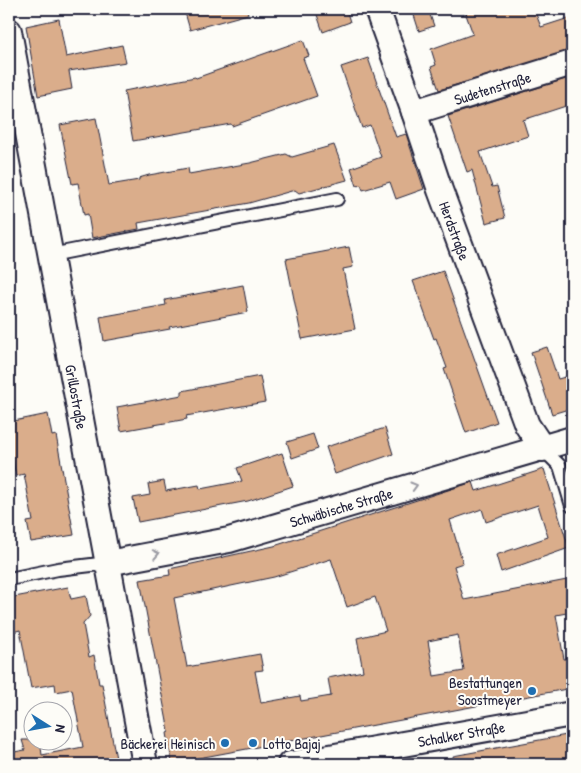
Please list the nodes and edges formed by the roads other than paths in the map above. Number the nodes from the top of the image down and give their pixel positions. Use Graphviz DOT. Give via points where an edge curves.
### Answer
graph roads {
  1 [pos="377,9"];
  2 [pos="9,31"];
  3 [pos="572,63"];
  4 [pos="414,112"];
  5 [pos="337,199"];
  6 [pos="51,255"];
  7 [pos="572,439"];
  8 [pos="543,449"];
  9 [pos="572,506"];
  10 [pos="108,563"];
  11 [pos="9,579"];
  12 [pos="572,714"];
  13 [pos="145,764"];
  14 [pos="290,764"];
  1 -- 4 [label="street, Herdstraße"];
  2 -- 6 [label="street, Grillostraße"];
  3 -- 4 [label="street, Sudetenstraße"];
  4 -- 8 [label="street, Herdstraße" via="526,425"];
  5 -- 6 [label="lane"];
  6 -- 10 [label="street, Grillostraße"];
  7 -- 8 [label="street, Schwäbische Straße"];
  8 -- 9 [label="lane" via="560,466"];
  10 -- 8 [label="street, Schwäbische Straße, one-way" via="229,540"];
  10 -- 11 [label="lane"];
  10 -- 13 [label="street, Grillostraße"];
  12 -- 14 [label="street, Schalker Straße"];
}
